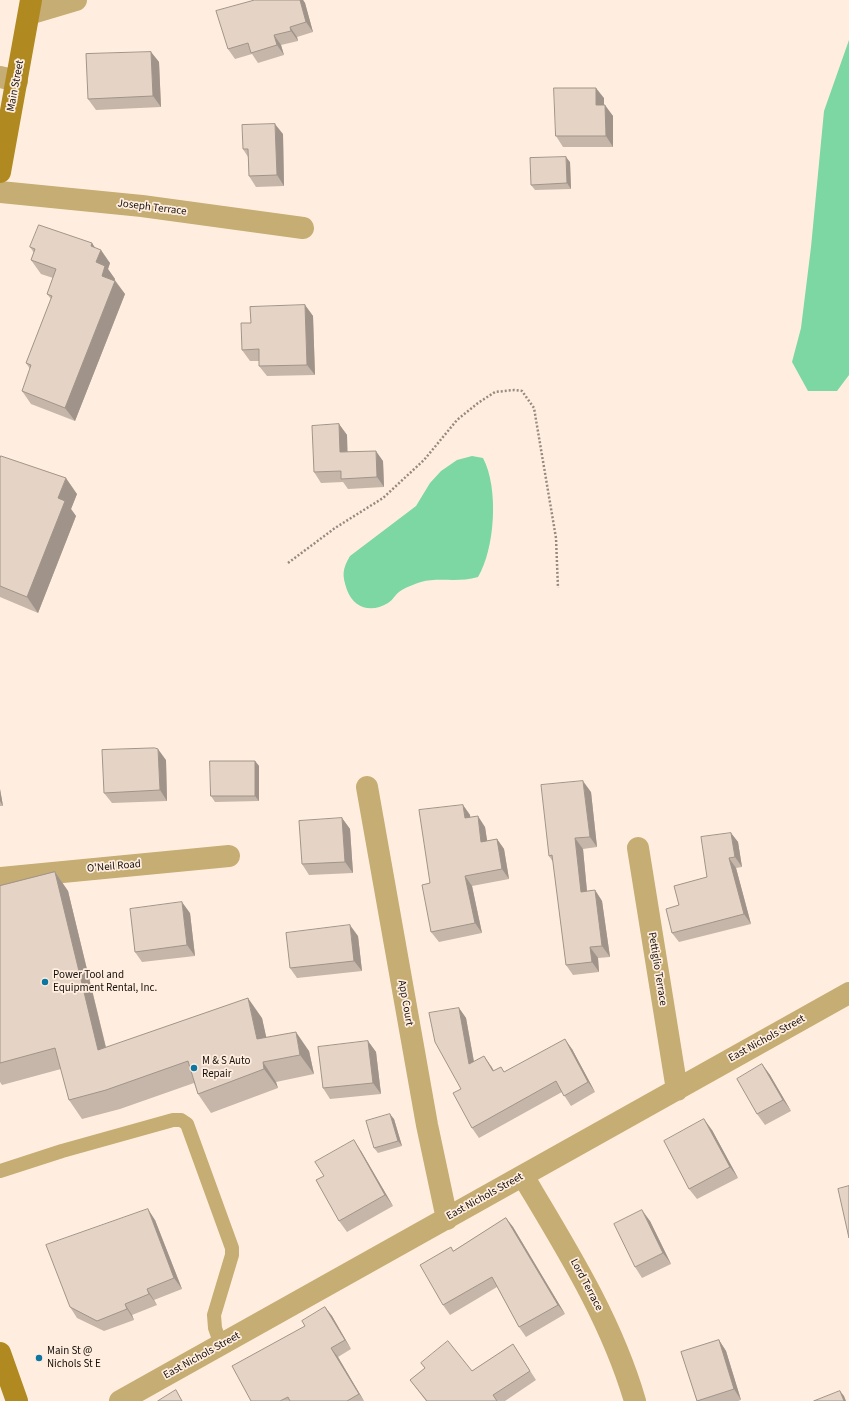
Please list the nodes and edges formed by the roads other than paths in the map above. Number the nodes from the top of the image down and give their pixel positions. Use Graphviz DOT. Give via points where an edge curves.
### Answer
graph roads {
  1 [pos="76,0"];
  2 [pos="30,7"];
  3 [pos="8,79"];
  4 [pos="0,172"];
  5 [pos="0,192"];
  6 [pos="304,228"];
  7 [pos="367,787"];
  8 [pos="638,848"];
  9 [pos="228,856"];
  10 [pos="0,878"];
  11 [pos="849,993"];
  12 [pos="677,1090"];
  13 [pos="0,1171"];
  14 [pos="523,1176"];
  15 [pos="447,1218"];
  16 [pos="221,1345"];
  17 [pos="0,1353"];
  18 [pos="17,1401"];
  19 [pos="120,1401"];
  20 [pos="635,1401"];
  1 -- 2 [label="street"];
  2 -- 3 [label="main road, Main Street"];
  3 -- 4 [label="main road, Main Street"];
  5 -- 6 [label="street, Joseph Terrace" via="142,206"];
  7 -- 15 [label="street, App Court"];
  8 -- 12 [label="street, Pettiglio Terrace"];
  9 -- 10 [label="street, O'Neil Road"];
  11 -- 12 [label="street, East Nichols Street"];
  12 -- 14 [label="street, East Nichols Street"];
  13 -- 16 [label="lane" via="173,1120 181,1120 187,1124 232,1248 214,1315"];
  14 -- 15 [label="street, East Nichols Street"];
  14 -- 20 [label="street, Lord Terrace" via="593,1296 621,1360"];
  15 -- 16 [label="street, East Nichols Street"];
  16 -- 19 [label="street, East Nichols Street"];
  17 -- 18 [label="main road"];
}
